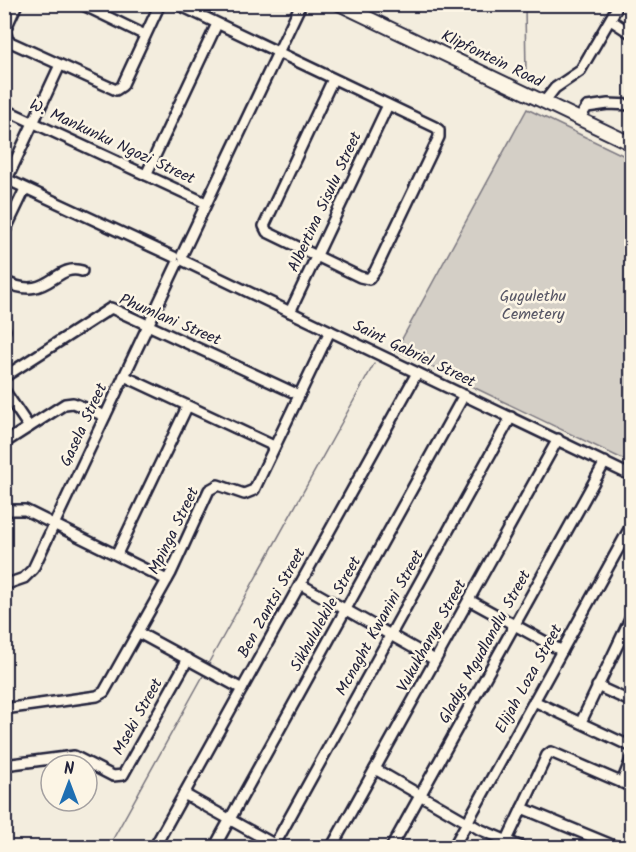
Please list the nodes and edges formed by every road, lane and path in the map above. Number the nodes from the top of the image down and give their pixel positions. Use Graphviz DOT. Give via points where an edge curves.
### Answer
graph roads {
  1 [pos="17,4"];
  2 [pos="81,4"];
  3 [pos="160,4"];
  4 [pos="177,4"];
  5 [pos="301,4"];
  6 [pos="339,4"];
  7 [pos="619,4"];
  8 [pos="362,9"];
  9 [pos="612,21"];
  10 [pos="217,24"];
  11 [pos="632,34"];
  12 [pos="145,35"];
  13 [pos="278,52"];
  14 [pos="60,65"];
  15 [pos="333,79"];
  16 [pos="544,102"];
  17 [pos="388,105"];
  18 [pos="632,105"];
  19 [pos="4,109"];
  20 [pos="579,119"];
  21 [pos="33,122"];
  22 [pos="632,144"];
  23 [pos="146,175"];
  24 [pos="6,178"];
  25 [pos="25,189"];
  26 [pos="206,203"];
  27 [pos="4,233"];
  28 [pos="316,256"];
  29 [pos="179,259"];
  30 [pos="82,271"];
  31 [pos="4,281"];
  32 [pos="290,312"];
  33 [pos="149,324"];
  34 [pos="330,331"];
  35 [pos="417,373"];
  36 [pos="124,376"];
  37 [pos="4,377"];
  38 [pos="4,390"];
  39 [pos="299,395"];
  40 [pos="464,395"];
  41 [pos="187,407"];
  42 [pos="105,416"];
  43 [pos="511,417"];
  44 [pos="28,427"];
  45 [pos="558,439"];
  46 [pos="4,443"];
  47 [pos="274,446"];
  48 [pos="605,462"];
  49 [pos="632,476"];
  50 [pos="4,510"];
  51 [pos="54,524"];
  52 [pos="632,524"];
  53 [pos="117,554"];
  54 [pos="167,580"];
  55 [pos="300,584"];
  56 [pos="4,585"];
  57 [pos="469,600"];
  58 [pos="345,610"];
  59 [pos="632,615"];
  60 [pos="514,625"];
  61 [pos="139,633"];
  62 [pos="391,634"];
  63 [pos="562,651"];
  64 [pos="188,659"];
  65 [pos="435,660"];
  66 [pos="597,686"];
  67 [pos="242,689"];
  68 [pos="632,690"];
  69 [pos="534,701"];
  70 [pos="629,701"];
  71 [pos="4,709"];
  72 [pos="581,722"];
  73 [pos="632,747"];
  74 [pos="632,757"];
  75 [pos="4,765"];
  76 [pos="375,769"];
  77 [pos="622,782"];
  78 [pos="632,787"];
  79 [pos="184,794"];
  80 [pos="421,794"];
  81 [pos="522,808"];
  82 [pos="230,818"];
  83 [pos="468,821"];
  84 [pos="507,840"];
  85 [pos="278,846"];
  86 [pos="154,848"];
  87 [pos="214,848"];
  88 [pos="331,848"];
  89 [pos="391,848"];
  90 [pos="453,848"];
  91 [pos="524,848"];
  92 [pos="619,848"];
  1 -- 14 [label="street" via="5,30 7,39"];
  2 -- 12 [label="street"];
  3 -- 12 [label="street"];
  4 -- 10 [label="street"];
  5 -- 13 [label="street, Gasela Street"];
  6 -- 8 [label="main road, Klipfontein Road"];
  7 -- 9 [label="street"];
  8 -- 16 [label="main road, Klipfontein Road"];
  9 -- 11 [label="street"];
  9 -- 16 [label="street" via="580,70 555,88"];
  10 -- 13 [label="street"];
  10 -- 23 [label="street"];
  12 -- 14 [label="street" via="118,90"];
  13 -- 15 [label="street"];
  13 -- 26 [label="street, Gasela Street"];
  14 -- 21 [label="street"];
  15 -- 17 [label="street"];
  15 -- 28 [label="street" via="264,226 267,232"];
  16 -- 20 [label="main road, Klipfontein Road"];
  17 -- 28 [label="street, Albertina Sisulu Street"];
  17 -- 28 [label="street" via="439,130 439,137 375,272 369,279 360,277"];
  18 -- 20 [label="street" via="588,107"];
  19 -- 21 [label="street, W. Mankunku Ngozi Street"];
  20 -- 22 [label="main road, Klipfontein Road"];
  21 -- 23 [label="street, W. Mankunku Ngozi Street"];
  21 -- 24 [label="street"];
  23 -- 26 [label="street, W. Mankunku Ngozi Street"];
  24 -- 25 [label="street, Saint Gabriel Street"];
  25 -- 27 [label="street"];
  25 -- 29 [label="street, Saint Gabriel Street"];
  26 -- 29 [label="street, Gasela Street"];
  28 -- 32 [label="street, Albertina Sisulu Street"];
  29 -- 32 [label="street, Saint Gabriel Street"];
  29 -- 33 [label="street, Gasela Street"];
  30 -- 31 [label="street" via="73,269 31,289"];
  32 -- 34 [label="street, Saint Gabriel Street"];
  33 -- 36 [label="street, Gasela Street"];
  33 -- 37 [label="street, Phumlani Street" via="114,308 107,309"];
  33 -- 39 [label="street, Phumlani Street"];
  34 -- 35 [label="street, Saint Gabriel Street"];
  34 -- 39 [label="street, Mpinga Street"];
  35 -- 40 [label="street, Saint Gabriel Street"];
  35 -- 55 [label="street, Ben Zantsi Street"];
  36 -- 41 [label="street"];
  36 -- 42 [label="street, Gasela Street"];
  38 -- 44 [label="street"];
  39 -- 47 [label="street, Mpinga Street"];
  40 -- 43 [label="street, Saint Gabriel Street"];
  40 -- 58 [label="street, Sikhululekile Street"];
  41 -- 47 [label="street"];
  41 -- 53 [label="street"];
  42 -- 44 [label="street" via="69,403"];
  42 -- 51 [label="street, Gasela Street"];
  43 -- 45 [label="street, Saint Gabriel Street"];
  43 -- 62 [label="street, Mcnaght Kwanini Street"];
  44 -- 46 [label="street"];
  45 -- 48 [label="street, Saint Gabriel Street"];
  45 -- 57 [label="street, Vukukhanye Street"];
  47 -- 54 [label="street, Mpinga Street" via="252,492 241,494 218,485 209,490"];
  48 -- 49 [label="street, Saint Gabriel Street"];
  48 -- 60 [label="street, Gladys Mgudlandlu Street"];
  50 -- 51 [label="street" via="25,510"];
  51 -- 53 [label="street"];
  51 -- 56 [label="street, Gasela Street" via="29,574"];
  52 -- 63 [label="street, Elijah Loza Street"];
  53 -- 54 [label="street"];
  54 -- 61 [label="street, Mpinga Street"];
  55 -- 58 [label="street"];
  55 -- 67 [label="street, Ben Zantsi Street"];
  57 -- 60 [label="street"];
  57 -- 65 [label="street, Vukukhanye Street"];
  58 -- 62 [label="street"];
  58 -- 82 [label="street, Sikhululekile Street"];
  59 -- 66 [label="street"];
  60 -- 63 [label="street"];
  60 -- 80 [label="street, Gladys Mgudlandlu Street"];
  61 -- 64 [label="street"];
  61 -- 71 [label="street, Mpinga Street" via="102,694"];
  62 -- 65 [label="street"];
  62 -- 85 [label="street, Mcnaght Kwanini Street"];
  63 -- 69 [label="street, Elijah Loza Street"];
  64 -- 67 [label="street"];
  64 -- 75 [label="street, Mseki Street" via="123,775 112,776 74,756"];
  65 -- 76 [label="street, Vukukhanye Street"];
  66 -- 70 [label="street"];
  66 -- 72 [label="street"];
  67 -- 79 [label="street, Ben Zantsi Street"];
  68 -- 70 [label="street"];
  69 -- 72 [label="street"];
  69 -- 83 [label="street, Elijah Loza Street"];
  72 -- 73 [label="street"];
  74 -- 77 [label="street"];
  76 -- 80 [label="street"];
  76 -- 88 [label="street, Vukukhanye Street"];
  77 -- 78 [label="street"];
  77 -- 81 [label="street" via="551,752"];
  79 -- 82 [label="street"];
  79 -- 86 [label="street, Ben Zantsi Street"];
  80 -- 83 [label="street"];
  80 -- 89 [label="street, Gladys Mgudlandlu Street"];
  81 -- 84 [label="street"];
  81 -- 92 [label="street"];
  82 -- 85 [label="street"];
  82 -- 87 [label="street, Sikhululekile Street"];
  83 -- 84 [label="street"];
  83 -- 90 [label="street, Elijah Loza Street"];
  84 -- 91 [label="street"];
}
